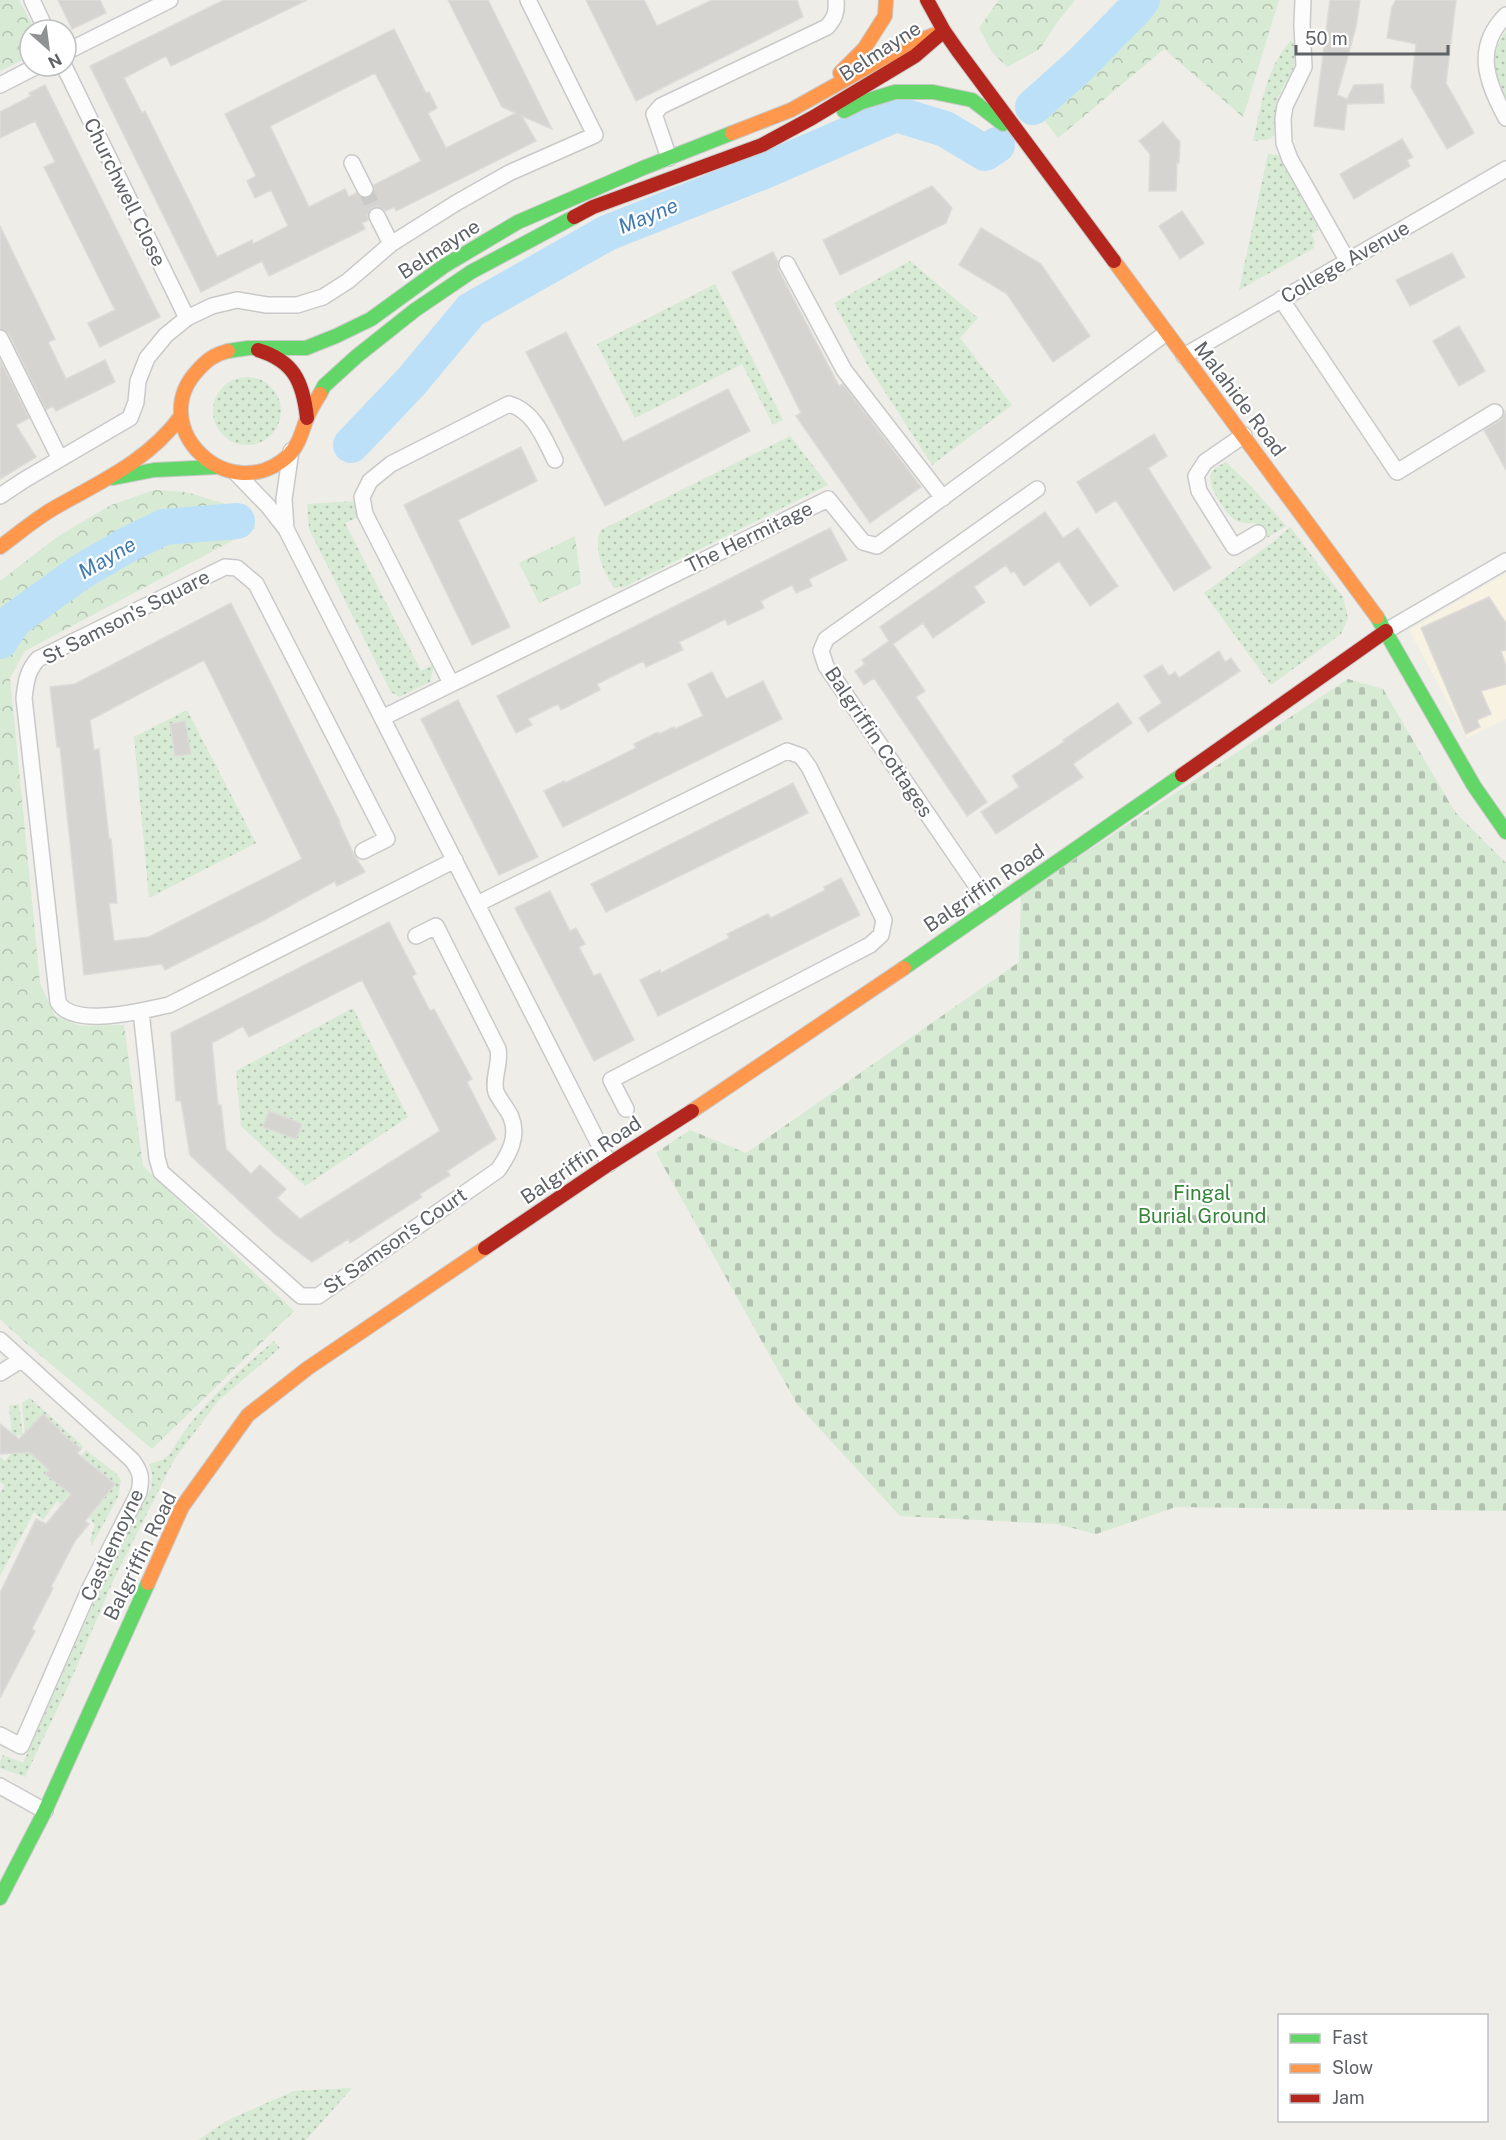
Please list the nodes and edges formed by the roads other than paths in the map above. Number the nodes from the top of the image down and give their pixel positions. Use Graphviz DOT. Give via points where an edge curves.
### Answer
graph roads {
  1 [pos="32,0"];
  2 [pos="170,0"];
  3 [pos="528,0"];
  4 [pos="836,0"];
  5 [pos="886,0"];
  6 [pos="927,0"];
  7 [pos="1304,0"];
  8 [pos="1506,15"];
  9 [pos="40,18"];
  10 [pos="944,31"];
  11 [pos="78,46"];
  12 [pos="18,76"];
  13 [pos="70,78"];
  14 [pos="0,85"];
  15 [pos="791,110"];
  16 [pos="1506,118"];
  17 [pos="1025,141"];
  18 [pos="762,145"];
  19 [pos="669,158"];
  20 [pos="352,163"];
  21 [pos="1506,169"];
  22 [pos="365,189"];
  23 [pos="377,216"];
  24 [pos="391,244"];
  25 [pos="1347,260"];
  26 [pos="787,264"];
  27 [pos="1281,299"];
  28 [pos="187,318"];
  29 [pos="1166,333"];
  30 [pos="0,338"];
  31 [pos="248,348"];
  32 [pos="1184,356"];
  33 [pos="1495,412"];
  34 [pos="181,416"];
  35 [pos="307,418"];
  36 [pos="1244,435"];
  37 [pos="291,452"];
  38 [pos="60,459"];
  39 [pos="555,460"];
  40 [pos="216,467"];
  41 [pos="236,473"];
  42 [pos="109,479"];
  43 [pos="1036,489"];
  44 [pos="0,496"];
  45 [pos="943,498"];
  46 [pos="286,529"];
  47 [pos="1258,533"];
  48 [pos="0,547"];
  49 [pos="1506,561"];
  50 [pos="1386,631"];
  51 [pos="451,683"];
  52 [pos="382,718"];
  53 [pos="1506,832"];
  54 [pos="363,851"];
  55 [pos="455,860"];
  56 [pos="477,904"];
  57 [pos="991,907"];
  58 [pos="416,936"];
  59 [pos="141,1011"];
  60 [pos="626,1109"];
  61 [pos="609,1164"];
  62 [pos="0,1340"];
  63 [pos="21,1360"];
  64 [pos="0,1373"];
  65 [pos="0,1735"];
  66 [pos="0,1786"];
  67 [pos="45,1811"];
  68 [pos="0,1898"];
  1 -- 9 [label="street"];
  2 -- 11 [label="street"];
  3 -- 24 [label="street" via="595,135 509,173"];
  4 -- 19 [label="street" via="834,20 827,27 661,106 654,114"];
  5 -- 15 [label="main road" via="885,16 864,49 845,70"];
  6 -- 10 [label="main road, Malahide Road"];
  7 -- 25 [label="street" via="1304,67 1285,106 1284,142"];
  8 -- 16 [label="street" via="1491,36 1486,58 1487,76"];
  10 -- 15 [label="main road, Belmayne" via="909,44"];
  10 -- 17 [label="main road, Malahide Road"];
  10 -- 18 [label="main road, Belmayne" via="915,56"];
  12 -- 14 [label="street"];
  13 -- 28 [label="street, Churchwell Close"];
  15 -- 19 [label="main road, Belmayne"];
  17 -- 18 [label="main road" via="972,100 933,92 895,92"];
  17 -- 29 [label="main road, Malahide Road"];
  18 -- 35 [label="main road, Belmayne" via="593,207 471,272 415,310 338,372 324,386"];
  19 -- 31 [label="main road, Belmayne" via="518,222 444,266 371,319 336,336 306,348"];
  20 -- 22 [label="street"];
  21 -- 25 [label="street, College Avenue"];
  23 -- 24 [label="street"];
  24 -- 28 [label="street" via="323,297 297,305 237,300"];
  25 -- 27 [label="street, College Avenue"];
  26 -- 45 [label="street" via="844,370"];
  27 -- 32 [label="street, College Avenue"];
  27 -- 33 [label="street" via="1397,471"];
  28 -- 38 [label="street" via="147,357 130,418"];
  29 -- 32 [label="main road, Malahide Road"];
  29 -- 45 [label="street, The Hermitage"];
  30 -- 38 [label="street"];
  31 -- 34 [label="main road, Belmayne" via="219,353 207,360 192,376 183,394"];
  31 -- 35 [label="main road, Belmayne" via="268,352 285,363 306,398"];
  32 -- 36 [label="main road, Malahide Road"];
  34 -- 40 [label="main road, Belmayne" via="187,437 199,454"];
  34 -- 42 [label="main road, Belmayne" via="168,434"];
  35 -- 37 [label="main road, Belmayne"];
  36 -- 47 [label="street" via="1205,462 1196,476 1197,484 1234,548"];
  36 -- 50 [label="main road, Malahide Road"];
  37 -- 41 [label="main road, Belmayne" via="274,466 256,473"];
  37 -- 46 [label="street" via="284,499"];
  38 -- 44 [label="street"];
  39 -- 51 [label="street" via="533,419 520,407 509,404 391,464 370,481 362,497 365,514"];
  40 -- 41 [label="main road, Belmayne"];
  40 -- 42 [label="main road, Belmayne" via="154,470"];
  41 -- 46 [label="street"];
  42 -- 48 [label="main road, Belmayne" via="54,508"];
  43 -- 57 [label="street, Balgriffin Cottages" via="826,639 821,651 826,666"];
  45 -- 51 [label="street, The Hermitage" via="877,546 863,542 828,499"];
  46 -- 52 [label="street"];
  49 -- 50 [label="street"];
  50 -- 53 [label="main road, Malahide Road" via="1474,786"];
  50 -- 57 [label="main road, Balgriffin Road"];
  51 -- 52 [label="street, The Hermitage"];
  52 -- 55 [label="street"];
  54 -- 59 [label="street, St Samson's Square" via="387,839 256,584 237,568 225,567 38,659 30,667 24,698 58,1002 62,1008 85,1017"];
  55 -- 56 [label="street"];
  55 -- 59 [label="street" via="169,1005"];
  56 -- 60 [label="street" via="786,751 801,756 809,767 884,920 881,935 870,945 611,1080"];
  56 -- 61 [label="street"];
  57 -- 61 [label="main road, Balgriffin Road"];
  58 -- 59 [label="street, St Samson's Court" via="436,926 498,1049 495,1090 511,1117 513,1146 498,1170 318,1296 301,1296 161,1172"];
  61 -- 67 [label="main road, Balgriffin Road" via="308,1368 248,1415 182,1507"];
  62 -- 63 [label="street, Castlemoyne"];
  63 -- 64 [label="street"];
  63 -- 65 [label="street, Castlemoyne" via="132,1460 142,1479 21,1746"];
  66 -- 67 [label="street"];
  67 -- 68 [label="main road, Balgriffin Road"];
}
